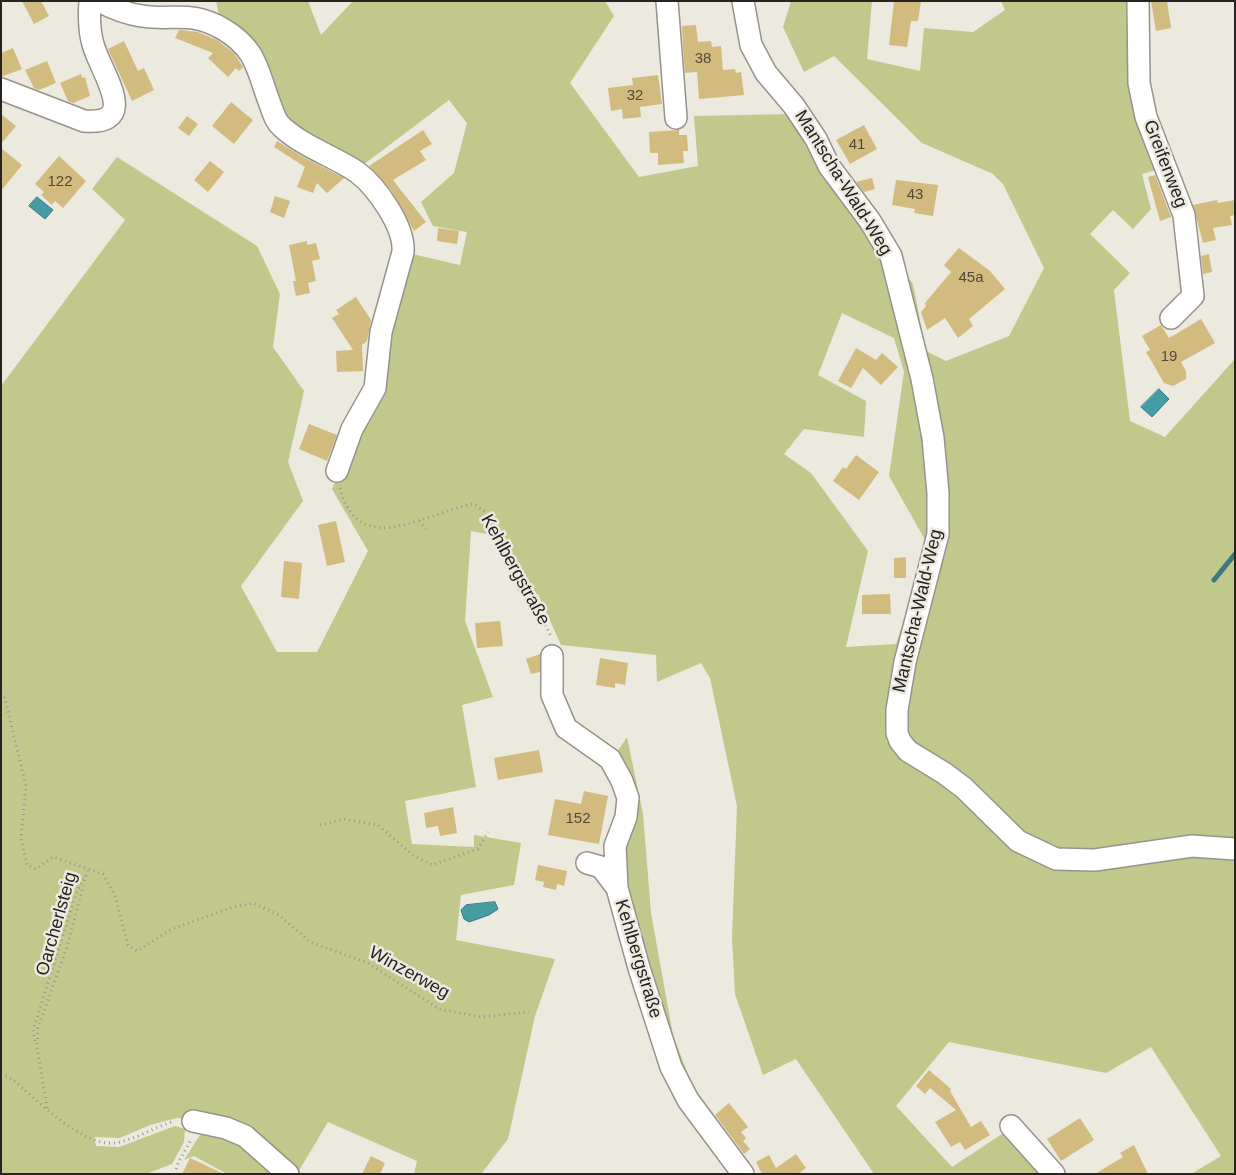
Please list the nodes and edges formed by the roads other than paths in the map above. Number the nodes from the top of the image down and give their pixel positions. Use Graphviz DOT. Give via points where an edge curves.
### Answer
graph roads {
  1 [pos="90,1"];
  2 [pos="99,1"];
  3 [pos="667,1"];
  4 [pos="743,1"];
  5 [pos="1138,1"];
  6 [pos="1,89"];
  7 [pos="676,118"];
  8 [pos="1171,318"];
  9 [pos="337,471"];
  10 [pos="552,656"];
  11 [pos="1235,849"];
  12 [pos="587,863"];
  13 [pos="617,888"];
  14 [pos="197,1122"];
  15 [pos="1012,1126"];
  16 [pos="288,1174"];
  17 [pos="743,1174"];
  18 [pos="1054,1174"];
  1 -- 6 [label="street" via="93,44 114,99 113,110 107,119 84,121"];
  2 -- 9 [label="street" via="115,10 142,16 199,18 232,36 252,55 282,127 358,174 396,221 404,243 403,252 381,332 375,388 352,429"];
  3 -- 7 [label="street"];
  4 -- 11 [label="street, Mantscha-Wald-Weg" via="751,45 759,60 816,139 829,166 870,221 891,256 922,379 933,438 938,534 902,679 896,726 900,741 908,751 964,788 1018,841 1056,859 1094,860 1192,846"];
  5 -- 8 [label="street, Greifenweg" via="1139,82 1146,117 1184,215 1193,296"];
  10 -- 13 [label="street, Kehlbergstraße" via="552,695 566,728 610,760 628,798 626,817 615,846"];
  12 -- 13 [label="street" via="601,867"];
  13 -- 17 [label="street, Kehlbergstraße" via="671,1067 688,1100"];
  14 -- 16 [label="street" via="245,1136"];
  15 -- 18 [label="street"];
}
